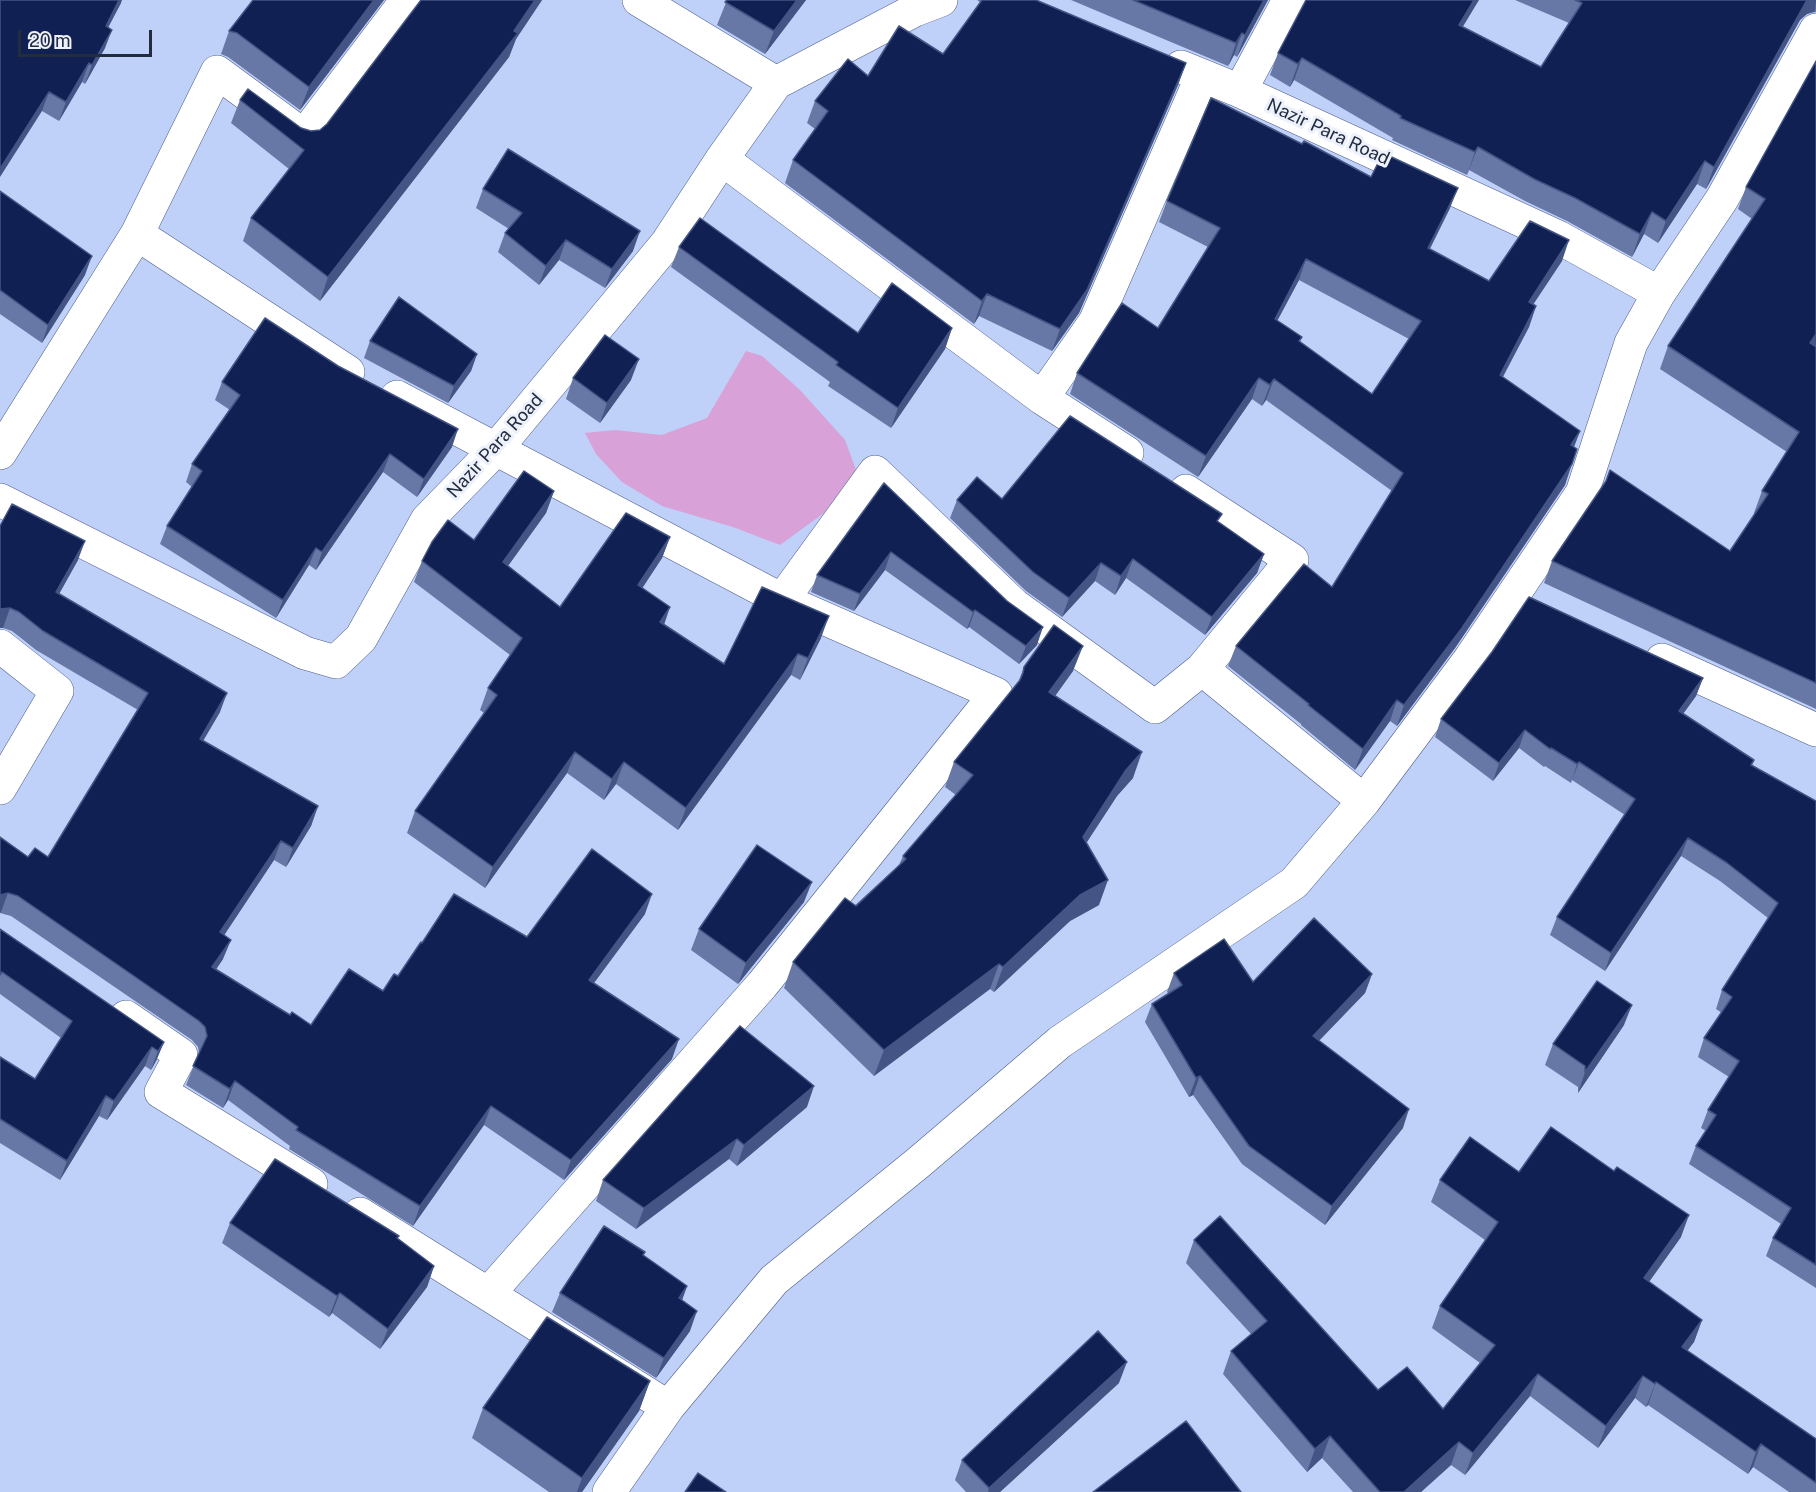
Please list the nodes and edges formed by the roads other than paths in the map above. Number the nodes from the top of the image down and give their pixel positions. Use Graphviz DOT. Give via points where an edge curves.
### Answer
graph roads {
  1 [pos="407,0"];
  2 [pos="639,0"];
  3 [pos="941,0"];
  4 [pos="1289,0"];
  5 [pos="1816,30"];
  6 [pos="1156,57"];
  7 [pos="1202,76"];
  8 [pos="776,83"];
  9 [pos="1239,91"];
  10 [pos="722,159"];
  11 [pos="137,234"];
  12 [pos="1659,293"];
  13 [pos="1042,398"];
  14 [pos="496,449"];
  15 [pos="0,453"];
  16 [pos="0,500"];
  17 [pos="1516,591"];
  18 [pos="782,600"];
  19 [pos="1548,606"];
  20 [pos="0,646"];
  21 [pos="1635,647"];
  22 [pos="1202,669"];
  23 [pos="1816,730"];
  24 [pos="0,788"];
  25 [pos="1364,801"];
  26 [pos="105,1003"];
  27 [pos="488,1294"];
  28 [pos="668,1407"];
  29 [pos="609,1492"];
  1 -- 11 [label="street" via="304,136 217,72"];
  2 -- 8 [label="street"];
  3 -- 8 [label="street, Nazir Para Road"];
  4 -- 9 [label="street"];
  5 -- 12 [label="street" via="1722,199"];
  6 -- 7 [label="street, Nazir Para Road"];
  7 -- 9 [label="street, Nazir Para Road"];
  7 -- 13 [label="street" via="1095,322"];
  8 -- 10 [label="street, Nazir Para Road"];
  9 -- 12 [label="street, Nazir Para Road" via="1558,237"];
  10 -- 13 [label="street"];
  10 -- 14 [label="street, Nazir Para Road" via="667,243"];
  11 -- 14 [label="street" via="340,367"];
  11 -- 15 [label="street"];
  12 -- 17 [label="street" via="1631,343 1582,492"];
  13 -- 22 [label="street" via="1292,560"];
  14 -- 16 [label="street, Nazir Para Road" via="428,520 361,638 336,662 305,653"];
  14 -- 18 [label="street"];
  17 -- 19 [label="street"];
  17 -- 25 [label="street"];
  18 -- 22 [label="street" via="875,472 1014,605 1155,707"];
  18 -- 27 [label="street" via="996,694 762,985"];
  20 -- 24 [label="street" via="57,691"];
  21 -- 23 [label="street"];
  22 -- 25 [label="street"];
  25 -- 28 [label="street" via="1294,883 1060,1042 774,1280"];
  26 -- 27 [label="street" via="181,1054 161,1092"];
  27 -- 28 [label="street"];
  28 -- 29 [label="street"];
}
